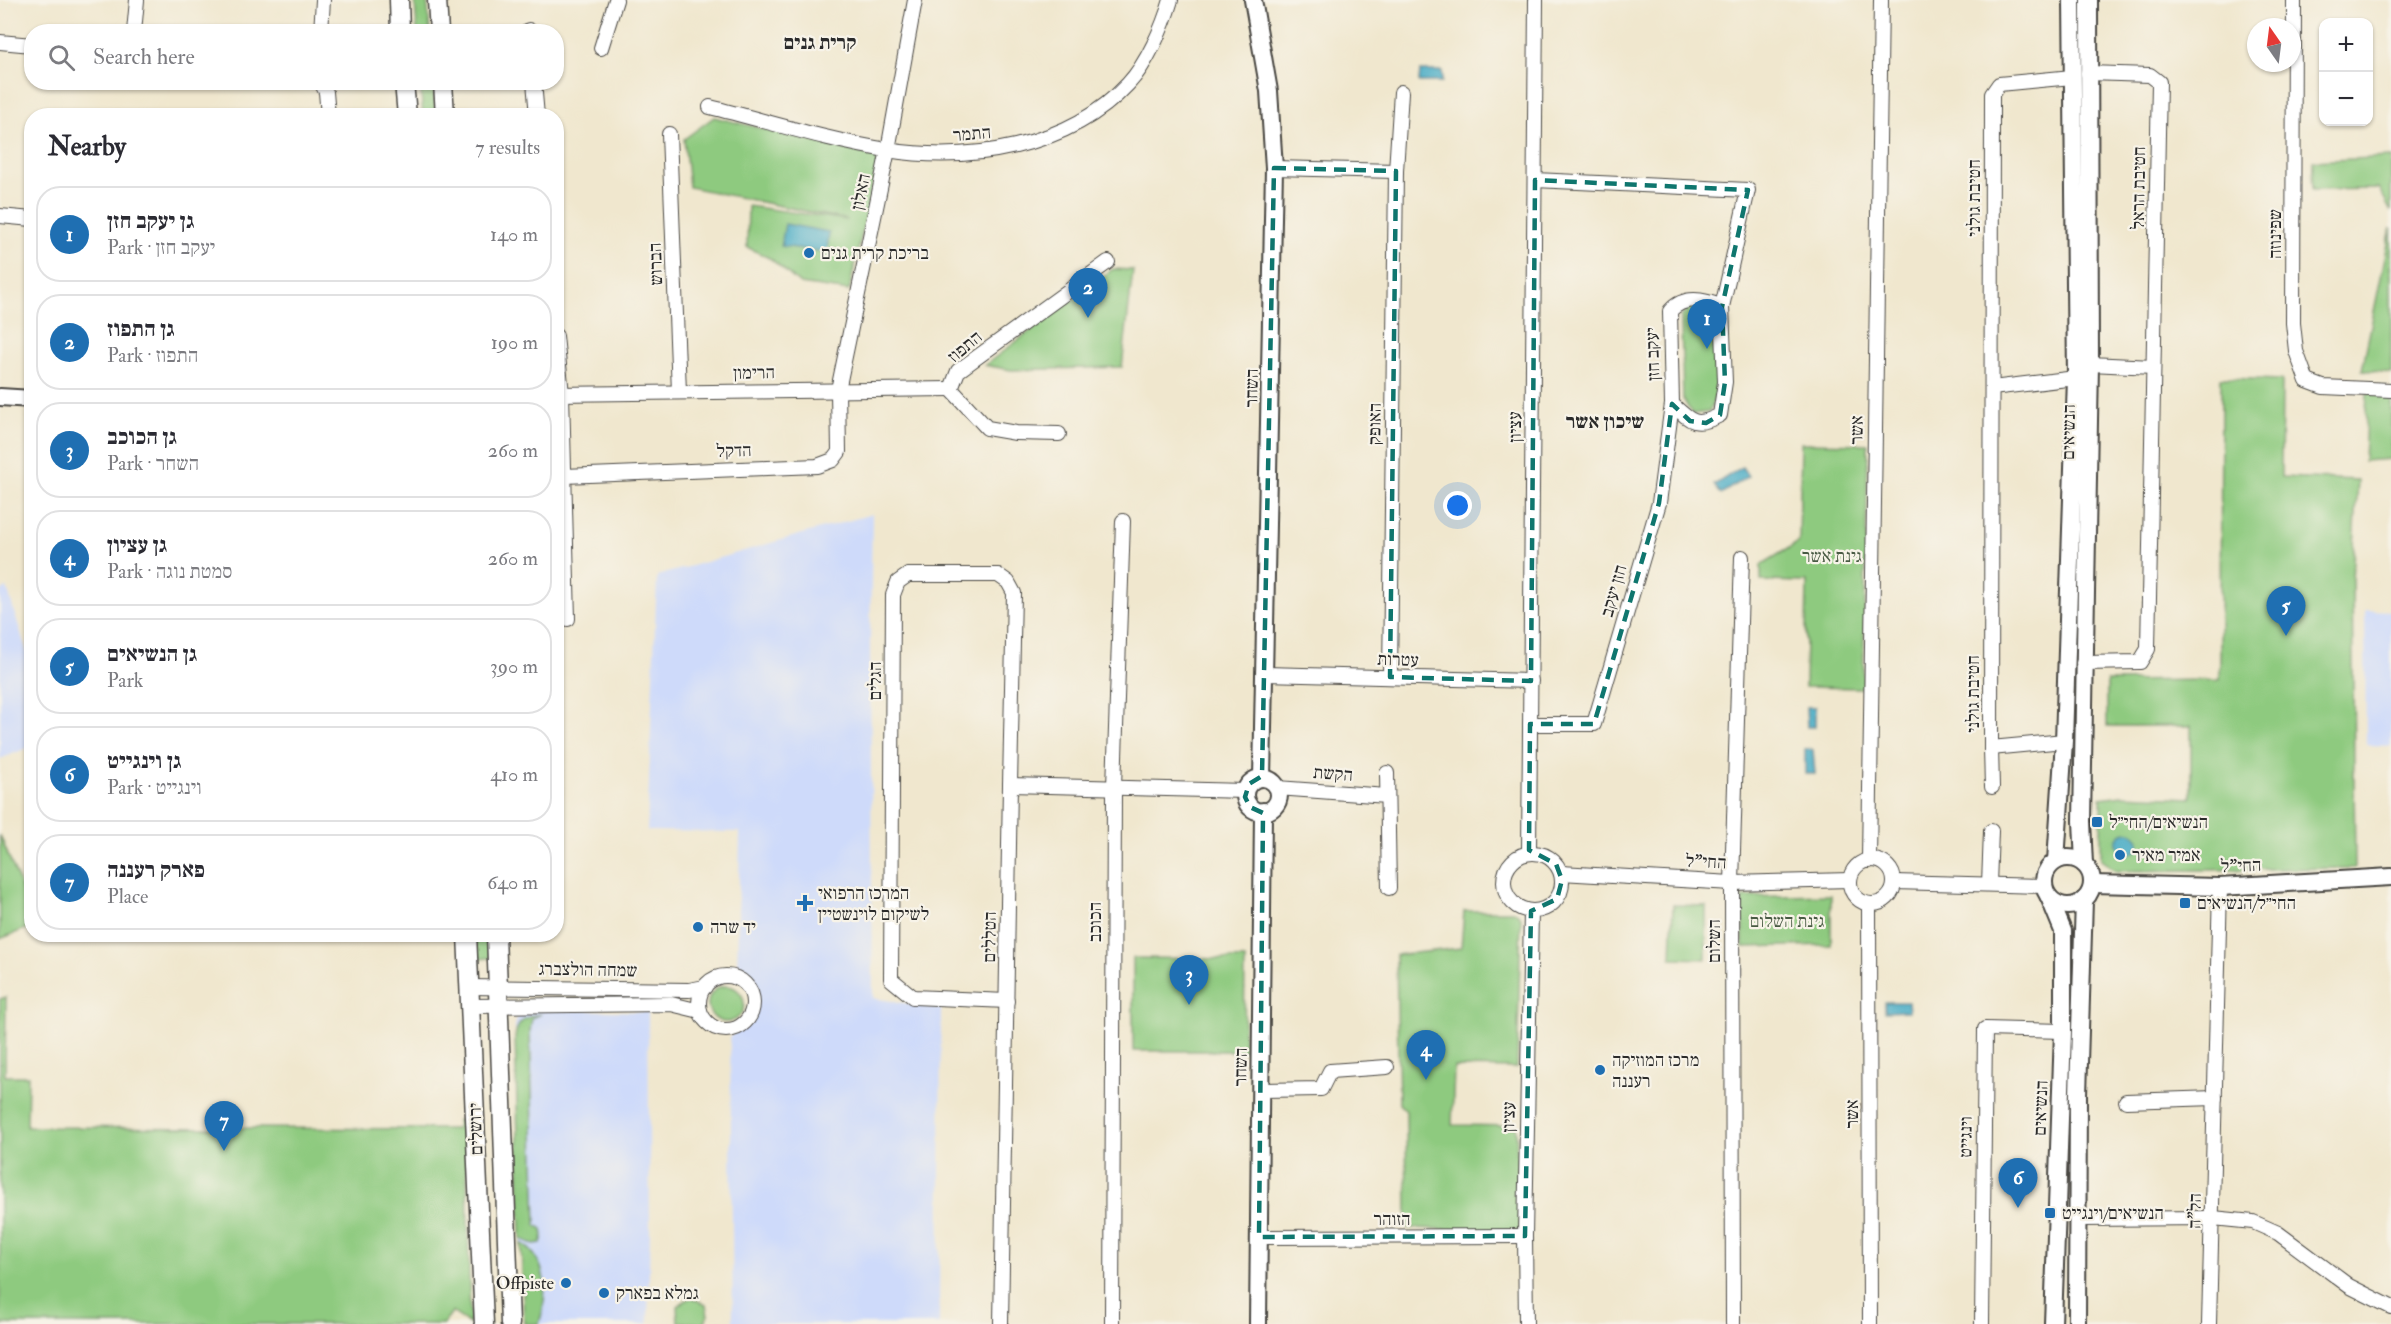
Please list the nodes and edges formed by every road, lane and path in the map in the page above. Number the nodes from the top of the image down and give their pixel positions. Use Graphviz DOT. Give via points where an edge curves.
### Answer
graph roads {
  1 [pos="137,0"];
  2 [pos="323,0"];
  3 [pos="399,0"];
  4 [pos="437,0"];
  5 [pos="616,0"];
  6 [pos="915,0"];
  7 [pos="1171,0"];
  8 [pos="1253,0"];
  9 [pos="1536,0"];
  10 [pos="1881,0"];
  11 [pos="2072,0"];
  12 [pos="2090,0"];
  13 [pos="2294,0"];
  14 [pos="135,24"];
  15 [pos="322,24"];
  16 [pos="400,24"];
  17 [pos="438,24"];
  18 [pos="0,42"];
  19 [pos="24,44"];
  20 [pos="601,48"];
  21 [pos="2080,75"];
  22 [pos="325,90"];
  23 [pos="405,90"];
  24 [pos="443,90"];
  25 [pos="535,90"];
  26 [pos="1401,92"];
  27 [pos="710,107"];
  28 [pos="327,108"];
  29 [pos="407,108"];
  30 [pos="445,108"];
  31 [pos="536,108"];
  32 [pos="669,134"];
  33 [pos="888,150"];
  34 [pos="1274,168"];
  35 [pos="1396,171"];
  36 [pos="1535,180"];
  37 [pos="0,216"];
  38 [pos="24,218"];
  39 [pos="1108,262"];
  40 [pos="1722,307"];
  41 [pos="2090,364"];
  42 [pos="2153,367"];
  43 [pos="2076,378"];
  44 [pos="1992,388"];
  45 [pos="951,389"];
  46 [pos="838,390"];
  47 [pos="2391,390"];
  48 [pos="679,392"];
  49 [pos="564,394"];
  50 [pos="0,397"];
  51 [pos="24,398"];
  52 [pos="1672,404"];
  53 [pos="1059,434"];
  54 [pos="564,476"];
  55 [pos="1124,521"];
  56 [pos="1742,557"];
  57 [pos="568,619"];
  58 [pos="2084,663"];
  59 [pos="1265,674"];
  60 [pos="1389,677"];
  61 [pos="1531,681"];
  62 [pos="1530,724"];
  63 [pos="2064,741"];
  64 [pos="1991,748"];
  65 [pos="1387,773"];
  66 [pos="1262,778"];
  67 [pos="1010,785"];
  68 [pos="1114,787"];
  69 [pos="1992,787"];
  70 [pos="1277,788"];
  71 [pos="1245,791"];
  72 [pos="1387,796"];
  73 [pos="1263,811"];
  74 [pos="1991,831"];
  75 [pos="1529,854"];
  76 [pos="1869,861"];
  77 [pos="2056,861"];
  78 [pos="2084,864"];
  79 [pos="1561,873"];
  80 [pos="2391,877"];
  81 [pos="1850,880"];
  82 [pos="1894,882"];
  83 [pos="1732,883"];
  84 [pos="1989,884"];
  85 [pos="2092,884"];
  86 [pos="2220,887"];
  87 [pos="1389,888"];
  88 [pos="2047,892"];
  89 [pos="2084,900"];
  90 [pos="1869,904"];
  91 [pos="1531,911"];
  92 [pos="467,942"];
  93 [pos="497,942"];
  94 [pos="470,987"];
  95 [pos="705,987"];
  96 [pos="500,996"];
  97 [pos="1007,1001"];
  98 [pos="471,1006"];
  99 [pos="700,1011"];
  100 [pos="2063,1031"];
  101 [pos="1387,1067"];
  102 [pos="1260,1090"];
  103 [pos="2215,1098"];
  104 [pos="2126,1101"];
  105 [pos="2212,1218"];
  106 [pos="2078,1219"];
  107 [pos="1525,1236"];
  108 [pos="1259,1237"];
  109 [pos="2391,1307"];
  110 [pos="484,1324"];
  111 [pos="510,1324"];
  112 [pos="1001,1324"];
  113 [pos="1112,1324"];
  114 [pos="1258,1324"];
  115 [pos="1526,1324"];
  116 [pos="1733,1324"];
  117 [pos="1870,1324"];
  118 [pos="1982,1324"];
  119 [pos="2054,1324"];
  120 [pos="2077,1324"];
  121 [pos="2210,1324"];
  1 -- 14 [label="street"];
  2 -- 15 [label="street"];
  3 -- 16 [label="main road"];
  4 -- 17 [label="main road"];
  5 -- 20 [label="street"];
  6 -- 33 [label="street, האלון"];
  7 -- 33 [label="street, התמר" via="1164,25 1129,84 1094,113 1048,137 1005,149 959,155"];
  8 -- 34 [label="street, השחר" via="1269,90"];
  9 -- 36 [label="street, עציון"];
  10 -- 76 [label="street, אשר"];
  11 -- 21 [label="street, הנשיאים"];
  12 -- 21 [label="street, הנשיאים"];
  13 -- 47 [label="street, שפינוזה" via="2296,351 2307,381 2323,387"];
  18 -- 19 [label="street"];
  21 -- 41 [label="street, הנשיאים"];
  21 -- 42 [label="street, חטיבת הראל" via="2150,75 2159,82"];
  21 -- 43 [label="street, הנשיאים"];
  21 -- 44 [label="street, חטיבת גולני" via="1999,84 1992,94"];
  22 -- 28 [label="street"];
  23 -- 29 [label="main road"];
  24 -- 30 [label="main road"];
  25 -- 31 [label="street"];
  26 -- 35 [label="street, האופק"];
  27 -- 33 [label="street, התמר"];
  32 -- 48 [label="street, הברוש"];
  33 -- 46 [label="street, האלון"];
  34 -- 35 [label="street"];
  34 -- 59 [label="street, השחר"];
  35 -- 60 [label="street, האופק"];
  36 -- 40 [label="street" via="1748,190"];
  36 -- 61 [label="street, עציון"];
  37 -- 38 [label="street"];
  39 -- 45 [label="street, התפוז" via="958,371"];
  40 -- 52 [label="street, יעקב חזן" via="1693,300 1677,302 1670,311"];
  40 -- 52 [label="street, יעקב חזן" via="1725,382 1720,415 1706,423 1690,421"];
  41 -- 42 [label="street"];
  41 -- 58 [label="street, הנשיאים"];
  42 -- 58 [label="street, חטיבת הראל" via="2148,649 2140,662"];
  43 -- 44 [label="street"];
  43 -- 63 [label="street, הנשיאים"];
  44 -- 64 [label="street, חטיבת גולני"];
  45 -- 46 [label="street, הרימון"];
  45 -- 53 [label="street, התפוז" via="987,428 1016,434"];
  46 -- 48 [label="street, הרימון"];
  46 -- 54 [label="street, הדקל" via="839,452 833,460 817,466"];
  48 -- 49 [label="street, הרימון"];
  50 -- 51 [label="street"];
  52 -- 62 [label="street, חזן יעקב" via="1659,503 1594,724"];
  54 -- 57 [label="street"];
  55 -- 68 [label="street, הכוכב"];
  56 -- 83 [label="street, השלום"];
  58 -- 78 [label="street, הנשיאים"];
  59 -- 60 [label="street, עטרות"];
  59 -- 66 [label="street, השחר"];
  60 -- 61 [label="street, עטרות"];
  61 -- 62 [label="street, עציון"];
  62 -- 75 [label="street, עציון"];
  63 -- 64 [label="street, חטיבת גולני"];
  63 -- 77 [label="street, הנשיאים"];
  64 -- 69 [label="street, חטיבת גולני"];
  65 -- 72 [label="street"];
  66 -- 70 [label="street" via="1271,780"];
  66 -- 71 [label="street" via="1253,780"];
  67 -- 68 [label="street"];
  67 -- 97 [label="street, הטללים"];
  67 -- 97 [label="street, הגלים" via="1014,593 998,575 908,575 898,582 893,595 891,979 913,997"];
  68 -- 71 [label="street"];
  68 -- 113 [label="street, הכוכב"];
  70 -- 72 [label="street, הקשת"];
  70 -- 73 [label="street" via="1277,802"];
  71 -- 73 [label="street" via="1250,807"];
  72 -- 87 [label="street"];
  73 -- 102 [label="street, השחר"];
  74 -- 84 [label="street"];
  75 -- 79 [label="street" via="1548,857"];
  75 -- 91 [label="street" via="1512,863 1504,879 1509,898 1516,906"];
  76 -- 81 [label="street" via="1854,869"];
  76 -- 82 [label="street" via="1889,868"];
  77 -- 78 [label="street" via="2066,858"];
  77 -- 88 [label="street" via="2045,876"];
  78 -- 85 [label="street" via="2091,873"];
  79 -- 83 [label="street, החי\"ל"];
  79 -- 91 [label="street" via="1557,899 1541,910"];
  80 -- 86 [label="street, החי\"ל"];
  81 -- 83 [label="street, החי\"ל"];
  81 -- 90 [label="street" via="1855,896"];
  82 -- 84 [label="street"];
  82 -- 90 [label="street" via="1889,896"];
  83 -- 116 [label="street, השלום"];
  84 -- 88 [label="street"];
  85 -- 86 [label="street, החי\"ל"];
  85 -- 89 [label="street"];
  86 -- 103 [label="street, הל\"ה"];
  88 -- 89 [label="street" via="2066,906"];
  88 -- 100 [label="street, הנשיאים" via="2063,931"];
  89 -- 106 [label="street, הנשיאים"];
  90 -- 117 [label="street, אשר"];
  91 -- 107 [label="street, עציון"];
  92 -- 94 [label="main road, ירושלים"];
  93 -- 96 [label="main road, ירושלים"];
  94 -- 96 [label="street, שמחה הולצברג"];
  94 -- 98 [label="main road, ירושלים"];
  95 -- 96 [label="street, שמחה הולצברג"];
  95 -- 99 [label="street" via="700,995"];
  95 -- 99 [label="street" via="721,977 739,980 751,993 752,1012 740,1026 724,1030 709,1024"];
  96 -- 98 [label="street, שמחה הולצברג"];
  96 -- 99 [label="street, שמחה הולצברג" via="671,1004"];
  96 -- 111 [label="main road, ירושלים"];
  97 -- 112 [label="street, הטללים"];
  98 -- 110 [label="main road, ירושלים"];
  100 -- 118 [label="street, וינגייט" via="1985,1029"];
  100 -- 119 [label="street, הנשיאים"];
  101 -- 102 [label="street" via="1330,1071 1321,1089"];
  102 -- 108 [label="street, השחר"];
  103 -- 104 [label="street"];
  103 -- 105 [label="street, הל\"ה"];
  105 -- 106 [label="street"];
  105 -- 109 [label="street" via="2253,1222 2278,1233 2349,1286"];
  105 -- 121 [label="street, הל\"ה"];
  106 -- 120 [label="street, הנשיאים"];
  107 -- 108 [label="street, הזוהר"];
  107 -- 115 [label="street, עציון"];
  108 -- 114 [label="street, השחר"];
}
